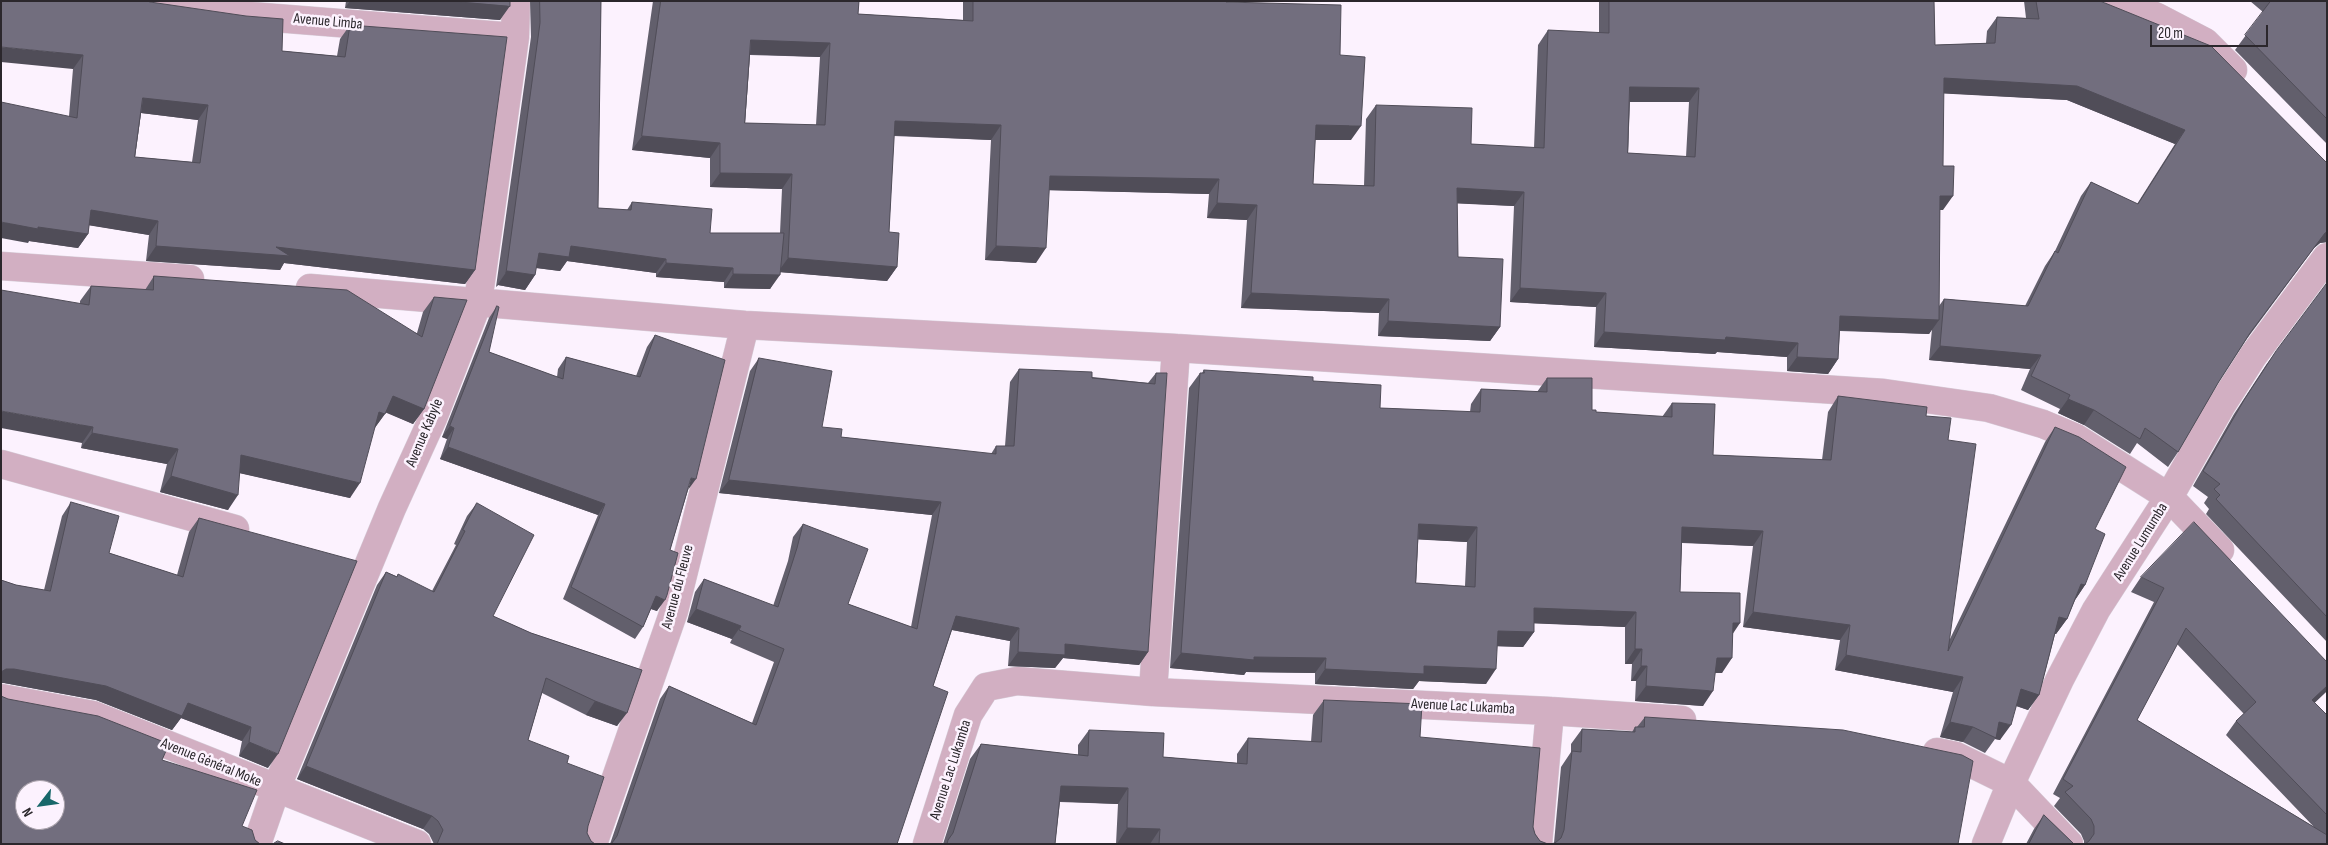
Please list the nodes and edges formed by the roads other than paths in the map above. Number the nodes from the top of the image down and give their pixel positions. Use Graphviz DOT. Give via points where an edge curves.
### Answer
graph roads {
  1 [pos="142,1"];
  2 [pos="516,1"];
  3 [pos="2119,1"];
  4 [pos="515,37"];
  5 [pos="2252,90"];
  6 [pos="2327,257"];
  7 [pos="1,266"];
  8 [pos="218,281"];
  9 [pos="287,286"];
  10 [pos="478,302"];
  11 [pos="744,325"];
  12 [pos="1176,348"];
  13 [pos="1,464"];
  14 [pos="2170,497"];
  15 [pos="254,534"];
  16 [pos="340,558"];
  17 [pos="369,565"];
  18 [pos="2238,570"];
  19 [pos="1153,692"];
  20 [pos="1,698"];
  21 [pos="1550,711"];
  22 [pos="1706,722"];
  23 [pos="1909,746"];
  24 [pos="2010,783"];
  25 [pos="276,789"];
  26 [pos="257,844"];
  27 [pos="417,844"];
  28 [pos="593,844"];
  29 [pos="927,844"];
  30 [pos="1538,844"];
  31 [pos="1986,844"];
  32 [pos="2069,844"];
  1 -- 4 [label="street, Avenue Limba" via="238,15"];
  2 -- 4 [label="street, Avenue Kabyle"];
  3 -- 5 [label="street" via="2205,42"];
  4 -- 10 [label="street, Avenue Kabyle"];
  6 -- 14 [label="street, Avenue Lumumba" via="2253,356"];
  7 -- 8 [label="street"];
  9 -- 10 [label="street"];
  10 -- 11 [label="street"];
  10 -- 17 [label="street, Avenue Kabyle"];
  11 -- 12 [label="street"];
  11 -- 28 [label="street, Avenue du Fleuve" via="674,610"];
  12 -- 14 [label="street" via="1884,393 1990,408 2076,438"];
  12 -- 19 [label="street"];
  13 -- 15 [label="street"];
  14 -- 18 [label="street"];
  14 -- 24 [label="street, Avenue Lumumba" via="2096,610"];
  16 -- 17 [label="street"];
  17 -- 25 [label="street, Avenue Kabyle"];
  19 -- 21 [label="street, Avenue Lac Lukamba"];
  19 -- 29 [label="street, Avenue Lac Lukamba" via="1017,681 986,687 968,715"];
  20 -- 25 [label="street, Avenue Général Moke" via="93,715"];
  21 -- 22 [label="street, Avenue Lac Lukamba"];
  21 -- 30 [label="street"];
  23 -- 24 [label="street" via="1956,756"];
  24 -- 31 [label="street, Avenue Lumumba"];
  24 -- 32 [label="street"];
  25 -- 26 [label="street, Avenue Kabyle"];
  25 -- 27 [label="street, Avenue Général Moke"];
}
